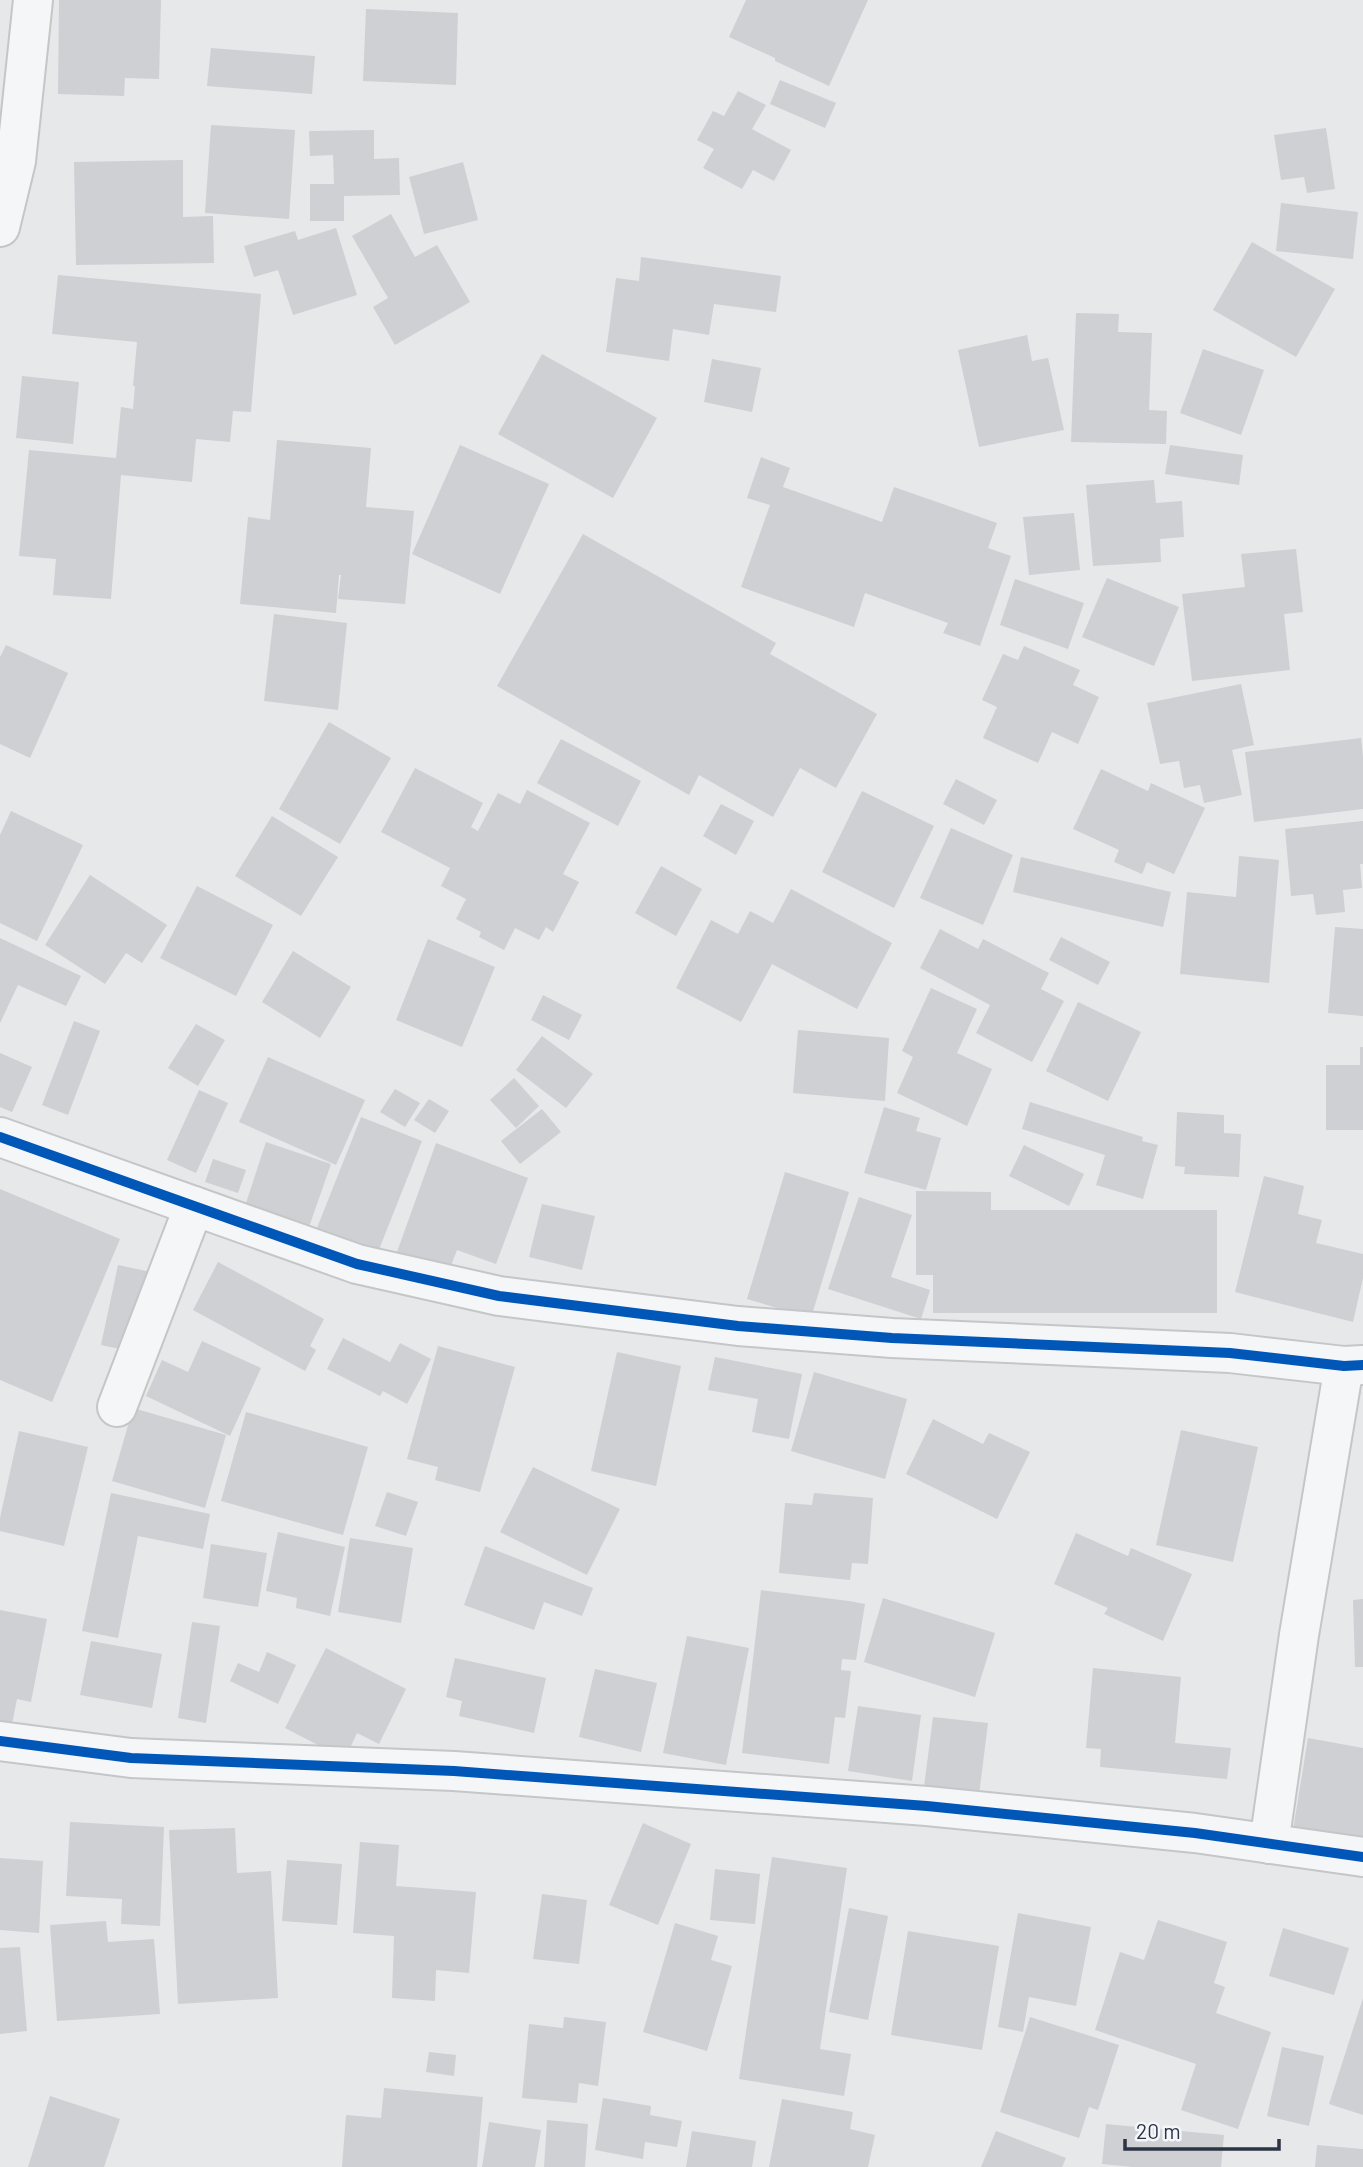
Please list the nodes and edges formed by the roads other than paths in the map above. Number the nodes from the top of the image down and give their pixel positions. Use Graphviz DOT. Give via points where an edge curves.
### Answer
graph roads {
  1 [pos="33,0"];
  2 [pos="0,227"];
  3 [pos="0,1137"];
  4 [pos="194,1206"];
  5 [pos="1353,1365"];
  6 [pos="117,1408"];
  7 [pos="0,1741"];
  8 [pos="1269,1844"];
  9 [pos="1363,1857"];
  1 -- 2 [label="street" via="16,161"];
  3 -- 4 [label="street"];
  4 -- 5 [label="street" via="357,1264 499,1296 738,1326 892,1338 1230,1353"];
  4 -- 6 [label="street"];
  5 -- 8 [label="street" via="1299,1636"];
  7 -- 8 [label="street" via="131,1758 454,1771 927,1806"];
  8 -- 9 [label="street"];
}
